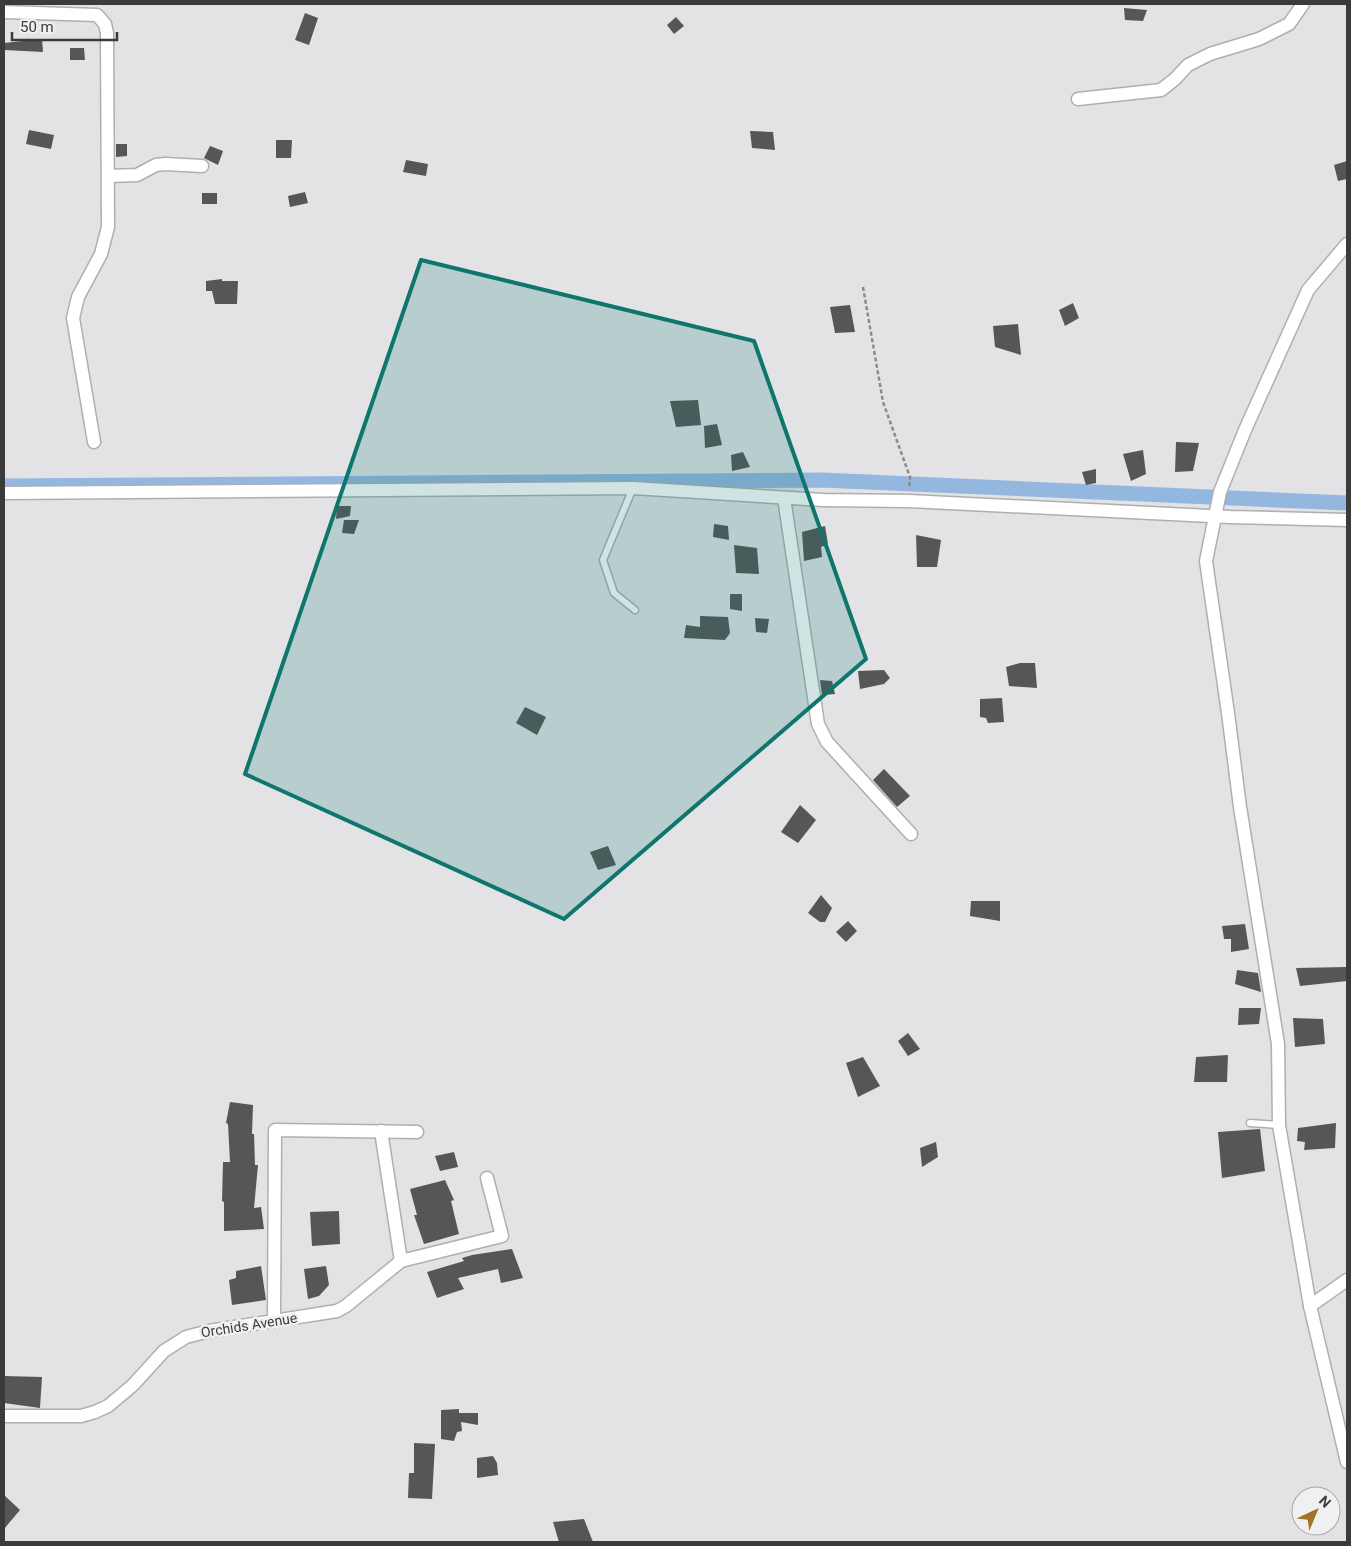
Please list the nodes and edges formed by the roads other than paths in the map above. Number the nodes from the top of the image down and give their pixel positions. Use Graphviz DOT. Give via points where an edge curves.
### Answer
graph roads {
  1 [pos="1303,4"];
  2 [pos="4,12"];
  3 [pos="1078,99"];
  4 [pos="202,166"];
  5 [pos="108,176"];
  6 [pos="1347,244"];
  7 [pos="94,442"];
  8 [pos="633,488"];
  9 [pos="4,493"];
  10 [pos="784,498"];
  11 [pos="1216,513"];
  12 [pos="1347,520"];
  13 [pos="635,610"];
  14 [pos="911,834"];
  15 [pos="1250,1124"];
  16 [pos="1279,1125"];
  17 [pos="381,1131"];
  18 [pos="417,1132"];
  19 [pos="487,1178"];
  20 [pos="400,1261"];
  21 [pos="1347,1280"];
  22 [pos="1310,1306"];
  23 [pos="274,1321"];
  24 [pos="4,1416"];
  25 [pos="1347,1462"];
  1 -- 3 [label="street" via="1289,24 1259,39 1210,54 1188,65 1161,90"];
  2 -- 5 [label="street" via="97,15 105,24"];
  4 -- 5 [label="street" via="165,164 137,175"];
  5 -- 7 [label="street" via="108,227 101,254 78,297 73,318"];
  6 -- 11 [label="street" via="1308,290 1245,430 1220,492"];
  8 -- 9 [label="street"];
  8 -- 10 [label="street"];
  8 -- 13 [label="lane" via="603,560 614,593"];
  10 -- 11 [label="street"];
  10 -- 14 [label="street" via="818,724 827,742"];
  11 -- 12 [label="street"];
  11 -- 16 [label="street" via="1206,561 1240,807 1278,1044"];
  15 -- 16 [label="lane"];
  16 -- 22 [label="street"];
  17 -- 18 [label="street"];
  17 -- 20 [label="street"];
  17 -- 23 [label="street" via="275,1130"];
  19 -- 20 [label="street, Orchids Avenue" via="502,1236"];
  20 -- 23 [label="street, Orchids Avenue" via="337,1311"];
  21 -- 22 [label="street"];
  22 -- 25 [label="street"];
  23 -- 24 [label="street, Orchids Avenue" via="186,1337 164,1351 133,1385 108,1406 95,1412 81,1416"];
}
